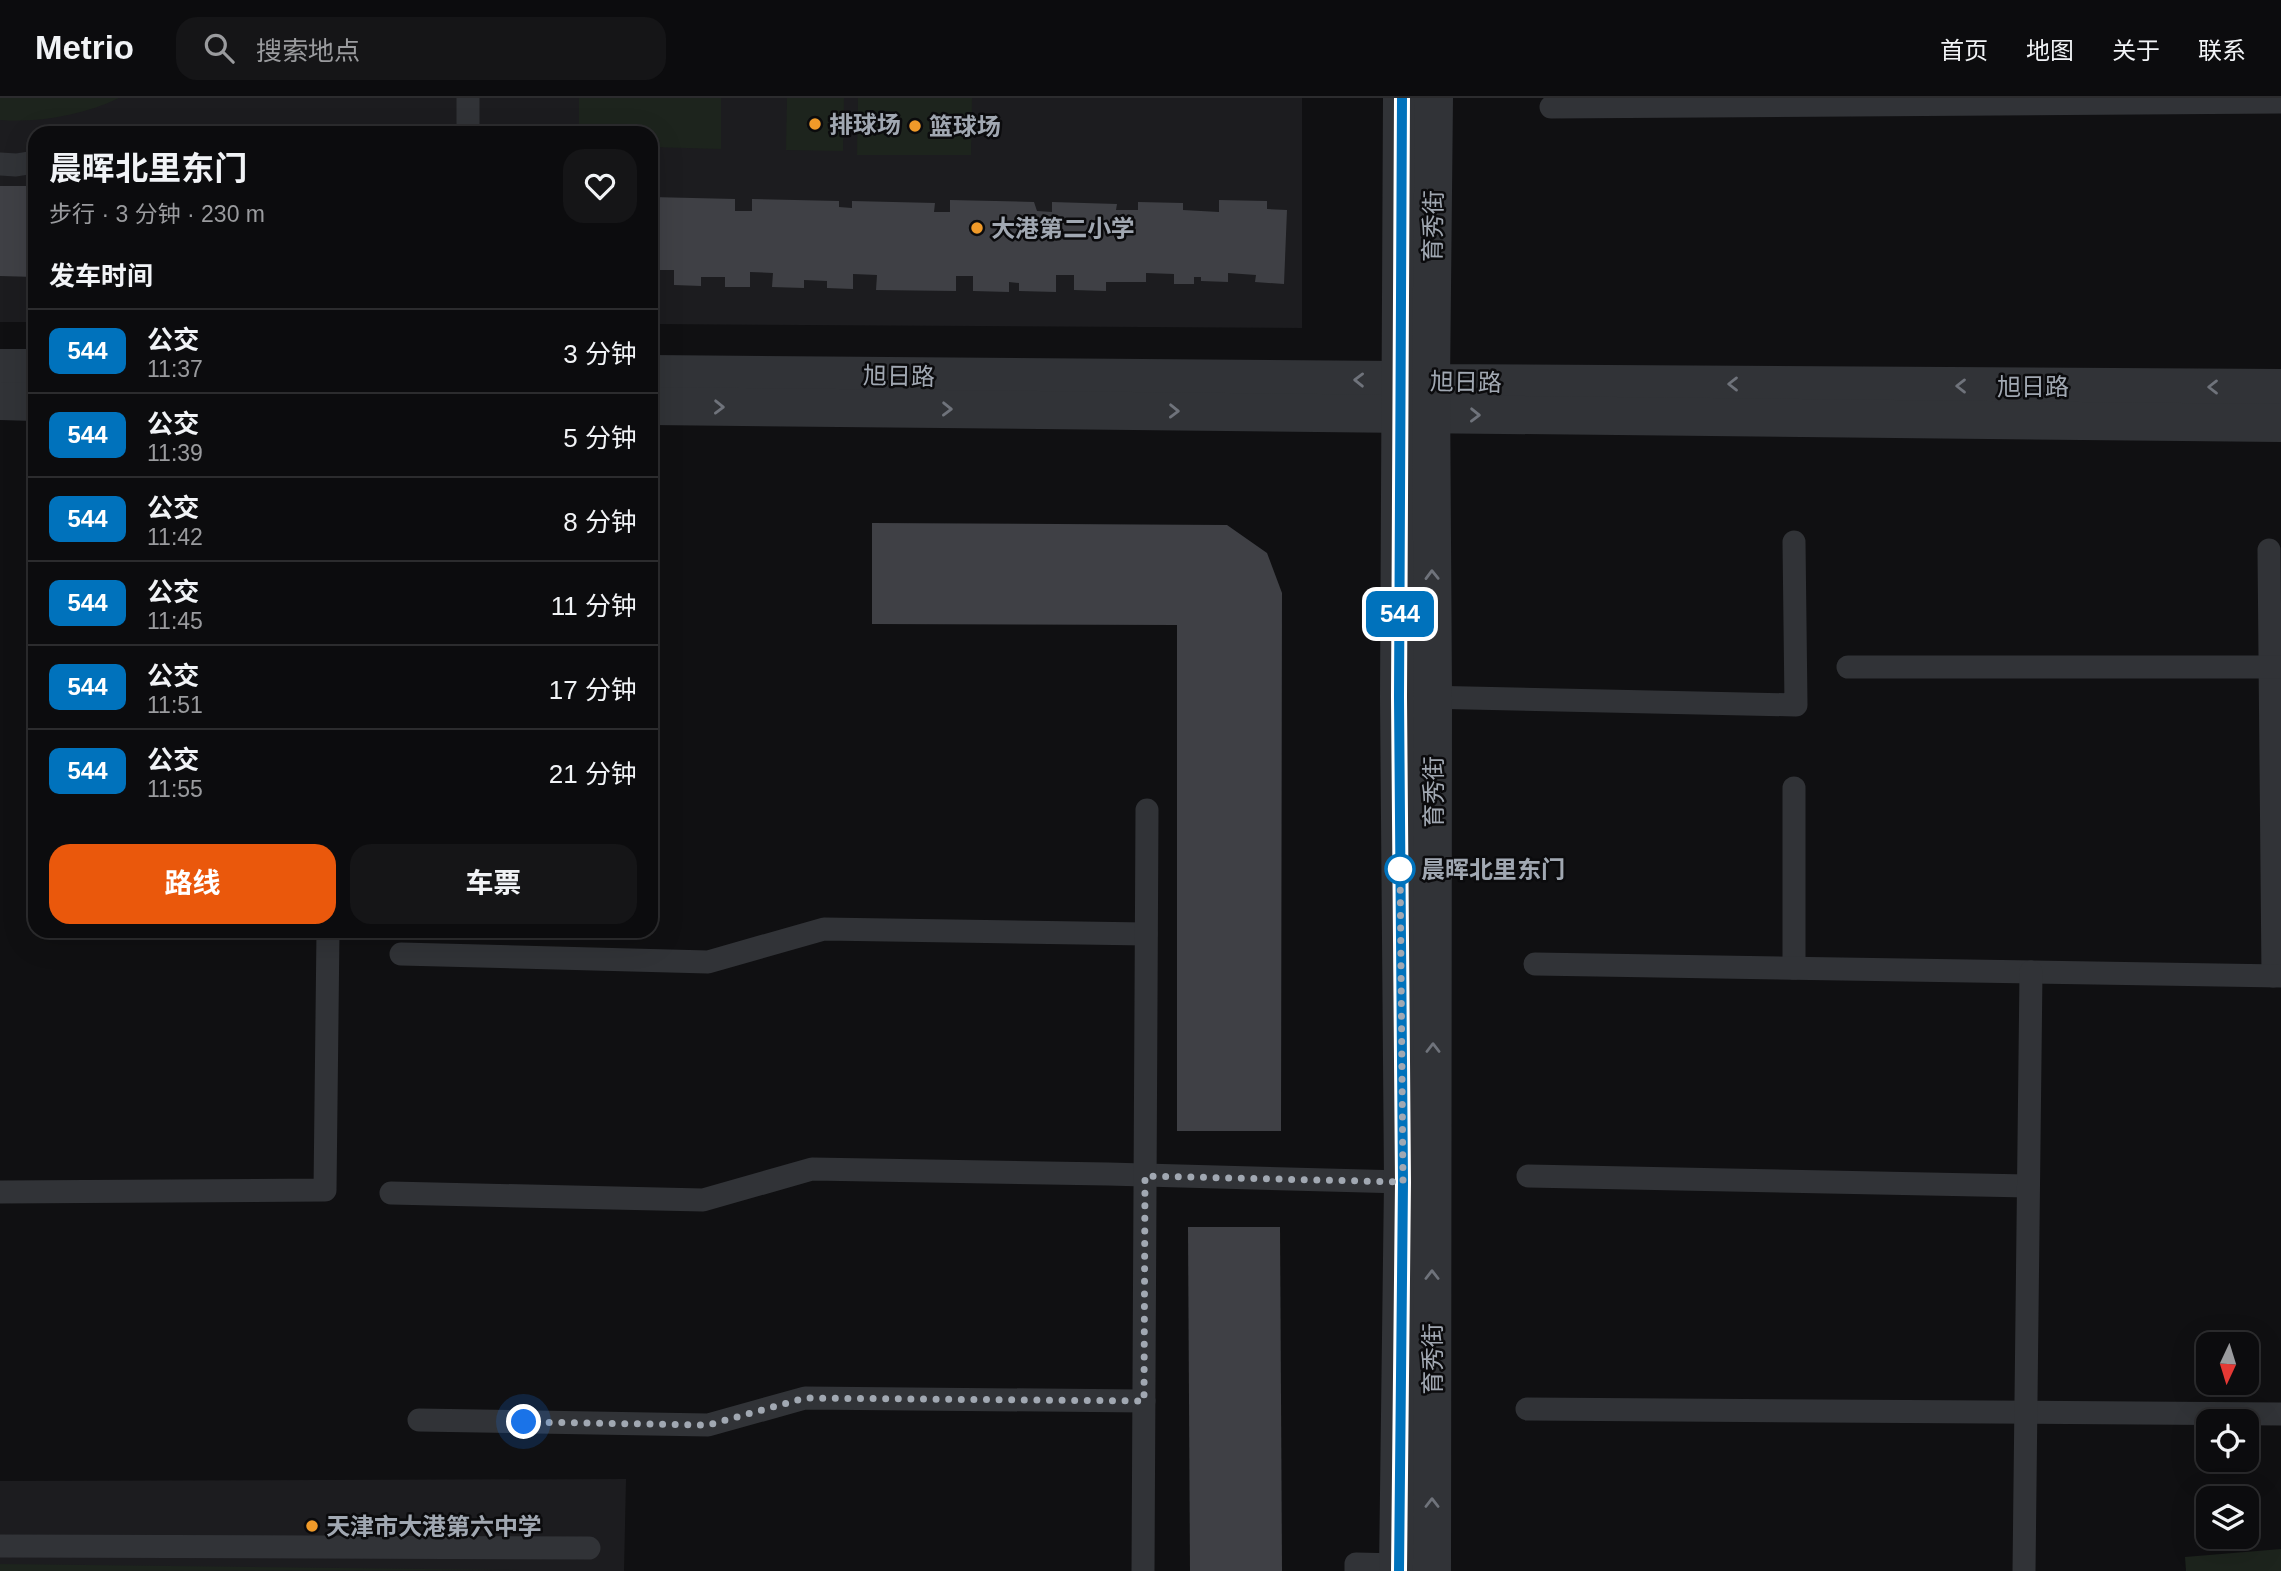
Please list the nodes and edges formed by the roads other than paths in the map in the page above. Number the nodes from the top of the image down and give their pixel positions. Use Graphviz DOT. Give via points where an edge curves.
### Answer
graph roads {
  1 [pos="468,98"];
  2 [pos="1402,98"];
  3 [pos="1434,98"];
  4 [pos="2281,102"];
  5 [pos="1551,107"];
  6 [pos="468,126"];
  7 [pos="28,163"];
  8 [pos="0,164"];
  9 [pos="0,368"];
  10 [pos="28,368"];
  11 [pos="658,374"];
  12 [pos="2281,388"];
  13 [pos="1415,398"];
  14 [pos="0,401"];
  15 [pos="28,402"];
  16 [pos="658,406"];
  17 [pos="2281,422"];
  18 [pos="1794,542"];
  19 [pos="2269,550"];
  20 [pos="1848,667"];
  21 [pos="2275,667"];
  22 [pos="1416,697"];
  23 [pos="1794,788"];
  24 [pos="1147,810"];
  25 [pos="1146,934"];
  26 [pos="328,938"];
  27 [pos="401,954"];
  28 [pos="1535,964"];
  29 [pos="1794,968"];
  30 [pos="2031,972"];
  31 [pos="2277,976"];
  32 [pos="1145,1176"];
  33 [pos="1528,1176"];
  34 [pos="1403,1182"];
  35 [pos="2028,1186"];
  36 [pos="0,1192"];
  37 [pos="391,1193"];
  38 [pos="1144,1401"];
  39 [pos="1527,1409"];
  40 [pos="2024,1412"];
  41 [pos="2281,1414"];
  42 [pos="419,1420"];
  43 [pos="0,1546"];
  44 [pos="589,1548"];
  45 [pos="1410,1569"];
  46 [pos="1143,1571"];
  47 [pos="1356,1571"];
  48 [pos="2024,1571"];
  1 -- 6 [label="lane"];
  2 -- 13 [label="street, 育秀街"];
  3 -- 13 [label="street, 育秀街"];
  4 -- 5 [label="lane"];
  7 -- 8 [label="lane"];
  9 -- 10 [label="street"];
  13 -- 11 [label="street, 旭日路, one-way"];
  12 -- 13 [label="street, 旭日路, one-way"];
  16 -- 13 [label="street, 旭日路, one-way"];
  13 -- 17 [label="street, 旭日路, one-way"];
  13 -- 22 [label="street, 育秀街"];
  14 -- 15 [label="street"];
  18 -- 22 [label="lane" via="1796,705"];
  19 -- 21 [label="lane"];
  20 -- 21 [label="lane"];
  21 -- 31 [label="lane"];
  22 -- 34 [label="street, 育秀街"];
  45 -- 22 [label="street, 育秀街, one-way"];
  23 -- 29 [label="lane"];
  24 -- 25 [label="lane"];
  25 -- 27 [label="lane" via="824,929 708,962"];
  25 -- 32 [label="lane"];
  26 -- 36 [label="lane" via="325,1190"];
  28 -- 29 [label="lane"];
  29 -- 30 [label="lane"];
  30 -- 31 [label="lane"];
  30 -- 35 [label="lane"];
  32 -- 34 [label="lane"];
  32 -- 37 [label="lane" via="812,1169 704,1200"];
  32 -- 38 [label="lane"];
  33 -- 35 [label="lane"];
  34 -- 45 [label="street, 育秀街"];
  35 -- 40 [label="lane"];
  38 -- 42 [label="lane" via="805,1398 708,1425"];
  38 -- 46 [label="lane"];
  39 -- 40 [label="lane"];
  40 -- 41 [label="lane"];
  40 -- 48 [label="lane"];
  43 -- 44 [label="lane"];
  45 -- 47 [label="lane" via="1356,1563"];
}
